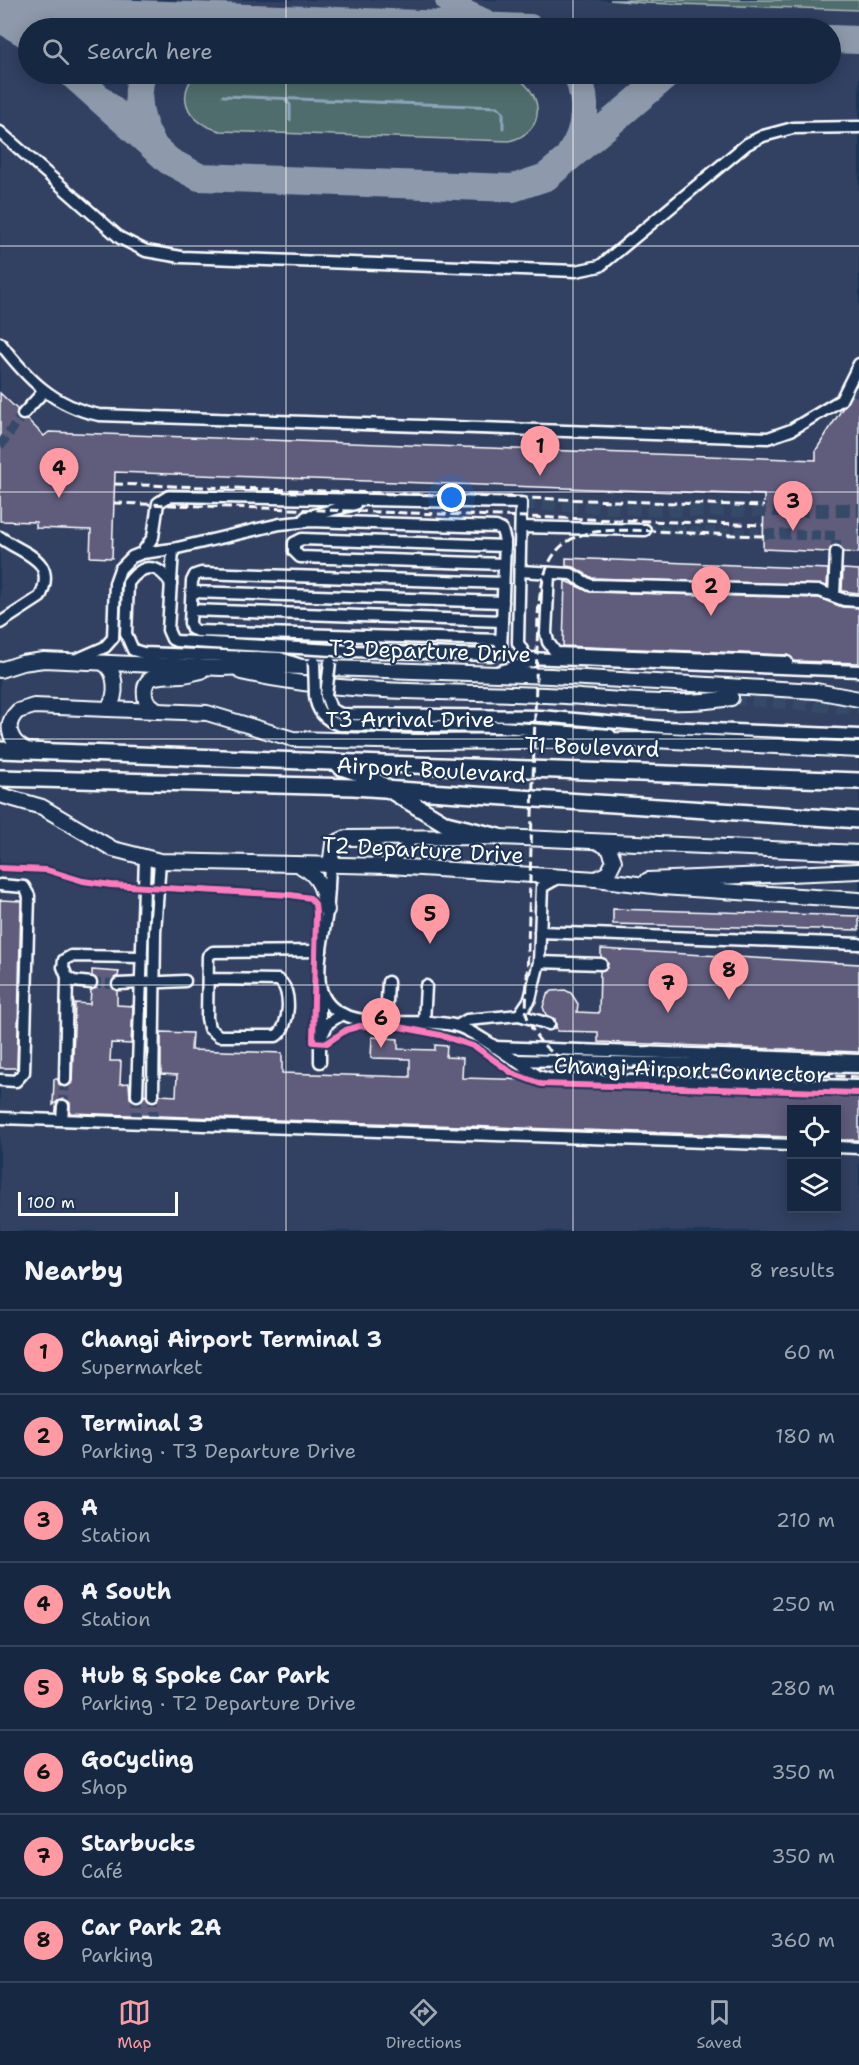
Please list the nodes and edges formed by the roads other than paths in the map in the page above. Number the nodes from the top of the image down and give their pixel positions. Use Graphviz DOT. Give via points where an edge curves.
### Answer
graph roads {
  1 [pos="859,127"];
  2 [pos="0,132"];
  3 [pos="0,343"];
  4 [pos="859,364"];
  5 [pos="44,391"];
  6 [pos="23,414"];
  7 [pos="367,500"];
  8 [pos="280,524"];
  9 [pos="521,527"];
  10 [pos="645,530"];
  11 [pos="2,542"];
  12 [pos="505,546"];
  13 [pos="173,549"];
  14 [pos="836,552"];
  15 [pos="142,553"];
  16 [pos="504,564"];
  17 [pos="520,571"];
  18 [pos="549,573"];
  19 [pos="503,583"];
  20 [pos="171,585"];
  21 [pos="192,592"];
  22 [pos="834,596"];
  23 [pos="859,601"];
  24 [pos="502,602"];
  25 [pos="191,610"];
  26 [pos="502,621"];
  27 [pos="0,623"];
  28 [pos="501,640"];
  29 [pos="290,648"];
  30 [pos="350,651"];
  31 [pos="534,661"];
  32 [pos="72,662"];
  33 [pos="103,663"];
  34 [pos="859,664"];
  35 [pos="311,665"];
  36 [pos="218,668"];
  37 [pos="0,670"];
  38 [pos="859,672"];
  39 [pos="488,674"];
  40 [pos="321,695"];
  41 [pos="859,697"];
  42 [pos="731,698"];
  43 [pos="108,708"];
  44 [pos="157,710"];
  45 [pos="859,735"];
  46 [pos="652,740"];
  47 [pos="0,750"];
  48 [pos="859,750"];
  49 [pos="29,751"];
  50 [pos="324,762"];
  51 [pos="0,778"];
  52 [pos="859,781"];
  53 [pos="0,795"];
  54 [pos="859,811"];
  55 [pos="796,816"];
  56 [pos="859,820"];
  57 [pos="499,837"];
  58 [pos="412,839"];
  59 [pos="596,841"];
  60 [pos="859,853"];
  61 [pos="145,858"];
  62 [pos="160,861"];
  63 [pos="300,866"];
  64 [pos="330,866"];
  65 [pos="389,866"];
  66 [pos="859,871"];
  67 [pos="558,878"];
  68 [pos="596,879"];
  69 [pos="626,883"];
  70 [pos="0,885"];
  71 [pos="859,900"];
  72 [pos="327,910"];
  73 [pos="143,932"];
  74 [pos="155,932"];
  75 [pos="540,932"];
  76 [pos="859,944"];
  77 [pos="321,951"];
  78 [pos="142,957"];
  79 [pos="539,962"];
  80 [pos="601,964"];
  81 [pos="68,977"];
  82 [pos="208,979"];
  83 [pos="185,981"];
  84 [pos="140,982"];
  85 [pos="154,982"];
  86 [pos="388,982"];
  87 [pos="91,983"];
  88 [pos="118,984"];
  89 [pos="320,985"];
  90 [pos="426,986"];
  91 [pos="342,1014"];
  92 [pos="519,1015"];
  93 [pos="386,1020"];
  94 [pos="424,1022"];
  95 [pos="549,1024"];
  96 [pos="457,1026"];
  97 [pos="320,1042"];
  98 [pos="493,1047"];
  99 [pos="138,1055"];
  100 [pos="152,1055"];
  101 [pos="514,1060"];
  102 [pos="859,1060"];
  103 [pos="320,1062"];
  104 [pos="859,1067"];
  105 [pos="137,1072"];
  106 [pos="152,1072"];
  107 [pos="0,1080"];
  108 [pos="64,1080"];
  109 [pos="859,1086"];
  110 [pos="137,1095"];
  111 [pos="153,1095"];
  112 [pos="63,1106"];
  113 [pos="0,1118"];
  114 [pos="62,1120"];
  115 [pos="787,1145"];
  116 [pos="841,1147"];
  117 [pos="859,1148"];
  1 -- 2 [label="lane" via="814,126 763,136 736,151 608,260 594,269 576,271 181,257 146,251 107,230"];
  3 -- 5 [label="lane" via="32,383"];
  4 -- 5 [label="lane" via="850,391 831,407 780,436 768,438 99,415 84,412"];
  5 -- 6 [label="lane"];
  7 -- 8 [label="lane"];
  7 -- 9 [label="lane" via="521,503"];
  7 -- 15 [label="lane" via="169,496 158,503 153,537"];
  8 -- 12 [label="lane" via="310,521 495,527 502,530"];
  8 -- 13 [label="lane"];
  9 -- 10 [label="lane"];
  9 -- 17 [label="lane"];
  11 -- 27 [label="lane" via="40,562 46,577 40,597"];
  12 -- 16 [label="lane"];
  12 -- 16 [label="lane" via="302,539 294,543 300,558"];
  13 -- 15 [label="lane"];
  13 -- 20 [label="lane"];
  14 -- 22 [label="lane"];
  15 -- 32 [label="lane" via="120,569 115,583 114,632 110,643"];
  16 -- 19 [label="lane"];
  17 -- 18 [label="lane"];
  17 -- 31 [label="lane" via="518,643 523,655"];
  18 -- 22 [label="lane" via="572,574 590,585 820,591"];
  18 -- 34 [label="lane" via="546,633 556,653"];
  19 -- 21 [label="lane" via="201,573 192,581"];
  19 -- 24 [label="lane"];
  20 -- 29 [label="lane" via="168,630 172,639"];
  20 -- 35 [label="lane" via="153,567 140,570 128,583 126,634 133,650 280,658"];
  21 -- 24 [label="lane"];
  21 -- 25 [label="lane"];
  22 -- 23 [label="lane"];
  24 -- 26 [label="lane"];
  25 -- 26 [label="lane"];
  25 -- 28 [label="lane" via="192,629 198,631"];
  26 -- 28 [label="lane"];
  28 -- 30 [label="lane" via="501,650 496,655"];
  29 -- 30 [label="lane"];
  29 -- 35 [label="lane" via="305,653"];
  30 -- 40 [label="lane, bridge" via="335,655 330,662"];
  31 -- 38 [label="lane"];
  31 -- 39 [label="lane"];
  32 -- 33 [label="main road, T3 Departure Drive"];
  32 -- 37 [label="main road, T3 Departure Drive" via="34,660"];
  33 -- 36 [label="main road, T3 Departure Drive"];
  33 -- 43 [label="main road" via="114,676 113,702"];
  35 -- 36 [label="main road, T3 Departure Drive"];
  35 -- 39 [label="main road, T3 Departure Drive"];
  35 -- 40 [label="lane, bridge"];
  36 -- 42 [label="main road" via="286,682 364,691 700,703"];
  36 -- 44 [label="main road" via="153,676 146,684 145,696"];
  39 -- 41 [label="main road, T3 Departure Drive"];
  40 -- 45 [label="lane" via="331,709 341,714 541,716 663,727"];
  40 -- 46 [label="lane" via="320,712 340,725 511,727"];
  43 -- 44 [label="main road, T3 Arrival Drive"];
  43 -- 49 [label="main road, T3 Arrival Drive" via="21,709 12,717 10,735 14,743"];
  44 -- 46 [label="main road, T3 Arrival Drive" via="207,713 293,739"];
  46 -- 48 [label="main road, T3 Arrival Drive"];
  47 -- 49 [label="highway, Airport Boulevard"];
  49 -- 50 [label="highway, Airport Boulevard"];
  50 -- 52 [label="highway, T1 Boulevard"];
  50 -- 57 [label="highway" via="365,775 446,825"];
  51 -- 55 [label="highway, Airport Boulevard" via="353,787"];
  53 -- 61 [label="main road, T2 Departure Drive" via="42,807 113,849"];
  54 -- 55 [label="highway" via="814,811"];
  55 -- 56 [label="highway, Airport Boulevard"];
  57 -- 58 [label="main road"];
  57 -- 59 [label="main road"];
  58 -- 64 [label="main road" via="341,839 332,848"];
  58 -- 65 [label="lane"];
  59 -- 60 [label="main road"];
  59 -- 68 [label="main road" via="609,848 614,861 608,873"];
  61 -- 62 [label="main road, T2 Departure Drive"];
  61 -- 73 [label="lane"];
  62 -- 63 [label="main road, T2 Departure Drive"];
  62 -- 74 [label="lane"];
  63 -- 64 [label="main road, T2 Departure Drive"];
  63 -- 72 [label="main road" via="314,873 323,889"];
  64 -- 65 [label="main road, T2 Departure Drive"];
  64 -- 72 [label="lane"];
  65 -- 67 [label="main road, T2 Departure Drive"];
  66 -- 69 [label="main road" via="662,878"];
  67 -- 68 [label="main road, T2 Departure Drive"];
  67 -- 75 [label="lane" via="542,887"];
  68 -- 69 [label="main road, T2 Departure Drive"];
  69 -- 71 [label="main road, T2 Departure Drive"];
  70 -- 107 [label="lane" via="24,887 29,896 24,1072 15,1081"];
  72 -- 77 [label="lane"];
  73 -- 74 [label="lane"];
  73 -- 78 [label="lane"];
  74 -- 85 [label="lane"];
  75 -- 76 [label="lane"];
  75 -- 79 [label="lane"];
  77 -- 82 [label="lane" via="213,952 208,956"];
  77 -- 89 [label="lane"];
  78 -- 81 [label="lane" via="69,956 63,962"];
  78 -- 84 [label="lane"];
  79 -- 80 [label="lane"];
  79 -- 92 [label="lane" via="531,999"];
  81 -- 87 [label="lane"];
  81 -- 108 [label="lane"];
  82 -- 82 [label="lane" via="284,983 283,1032 276,1036 214,1033 207,1018"];
  83 -- 85 [label="lane"];
  84 -- 85 [label="lane"];
  84 -- 88 [label="lane"];
  84 -- 99 [label="lane"];
  85 -- 100 [label="lane"];
  86 -- 93 [label="lane"];
  89 -- 91 [label="lane" via="325,999"];
  89 -- 97 [label="lane"];
  90 -- 94 [label="lane"];
  91 -- 93 [label="lane" via="361,1020"];
  91 -- 97 [label="lane" via="323,1029"];
  92 -- 95 [label="lane"];
  92 -- 96 [label="lane" via="467,1020"];
  93 -- 94 [label="lane"];
  94 -- 96 [label="lane"];
  96 -- 98 [label="lane"];
  97 -- 103 [label="lane"];
  98 -- 101 [label="lane"];
  98 -- 102 [label="lane"];
  99 -- 100 [label="lane"];
  99 -- 105 [label="lane"];
  100 -- 106 [label="lane"];
  101 -- 104 [label="lane"];
  101 -- 109 [label="lane" via="549,1079"];
  105 -- 106 [label="lane"];
  105 -- 110 [label="lane"];
  106 -- 111 [label="lane"];
  112 -- 114 [label="lane"];
  113 -- 114 [label="lane"];
  114 -- 115 [label="lane"];
  116 -- 117 [label="lane"];
}
